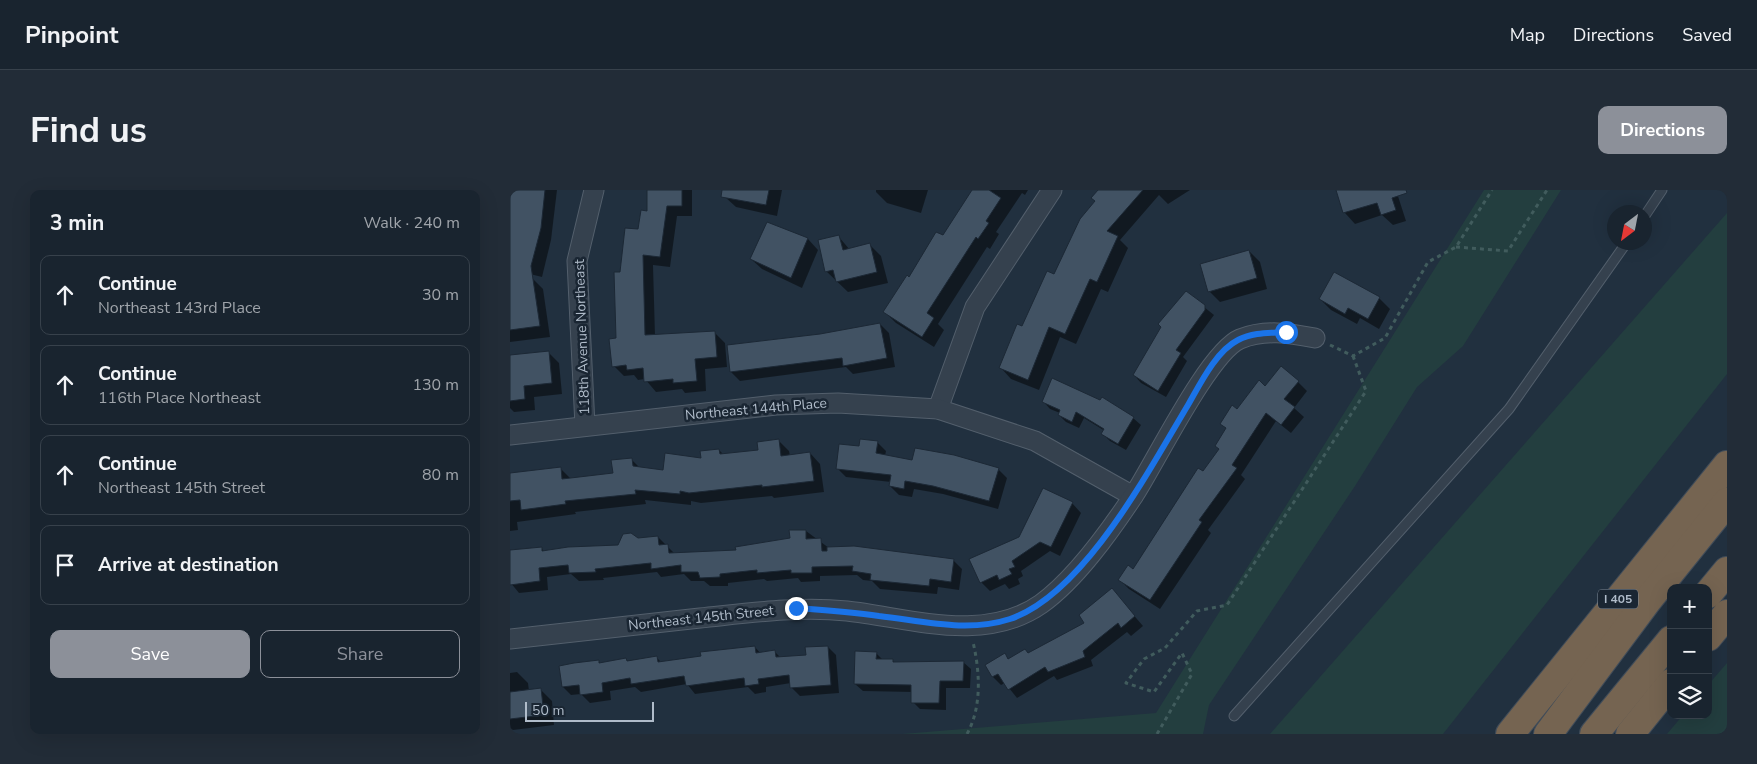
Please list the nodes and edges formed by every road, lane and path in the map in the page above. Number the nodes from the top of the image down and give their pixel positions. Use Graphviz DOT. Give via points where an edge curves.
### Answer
graph roads {
  1 [pos="594,190"];
  2 [pos="1052,190"];
  3 [pos="1492,190"];
  4 [pos="1546,190"];
  5 [pos="1662,190"];
  6 [pos="1652,205"];
  7 [pos="1456,247"];
  8 [pos="1622,250"];
  9 [pos="1315,338"];
  10 [pos="1353,356"];
  11 [pos="938,410"];
  12 [pos="585,426"];
  13 [pos="510,435"];
  14 [pos="1727,465"];
  15 [pos="1133,496"];
  16 [pos="1727,502"];
  17 [pos="1727,571"];
  18 [pos="1712,589"];
  19 [pos="1727,614"];
  20 [pos="1712,632"];
  21 [pos="972,637"];
  22 [pos="510,639"];
  23 [pos="1619,641"];
  24 [pos="1667,645"];
  25 [pos="1667,688"];
  26 [pos="1234,716"];
  27 [pos="967,734"];
  28 [pos="1157,734"];
  29 [pos="1510,734"];
  30 [pos="1534,734"];
  31 [pos="1548,734"];
  32 [pos="1594,734"];
  33 [pos="1630,734"];
  1 -- 12 [label="street, 118th Avenue Northeast" via="577,261"];
  2 -- 11 [label="street" via="975,307"];
  3 -- 7 [label="path"];
  4 -- 7 [label="path" via="1508,251"];
  5 -- 6 [label="lane"];
  7 -- 10 [label="path" via="1428,262 1385,338"];
  8 -- 26 [label="lane" via="1509,409"];
  9 -- 10 [label="path"];
  9 -- 15 [label="street, Northeast 145th Street" via="1286,332 1261,333 1238,340 1214,362"];
  10 -- 28 [label="path" via="1366,391 1228,605 1197,611 1165,648 1144,659 1126,683 1154,692 1182,653 1192,674"];
  11 -- 12 [label="street, Northeast 144th Place" via="838,403 776,405"];
  11 -- 15 [label="street, Northeast 144th Place" via="1035,441"];
  12 -- 13 [label="street, Northeast 144th Place"];
  14 -- 29 [label="highway, I 405"];
  15 -- 22 [label="street, Northeast 145th Street" via="1074,576 1040,604 1010,619 966,627 796,608"];
  16 -- 23 [label="highway, I 405"];
  17 -- 18 [label="highway"];
  19 -- 20 [label="highway"];
  21 -- 27 [label="path" via="977,657 978,700"];
  23 -- 30 [label="highway, I 405" via="1601,651"];
  23 -- 31 [label="highway, I 405"];
  24 -- 32 [label="highway"];
  25 -- 33 [label="highway"];
}
